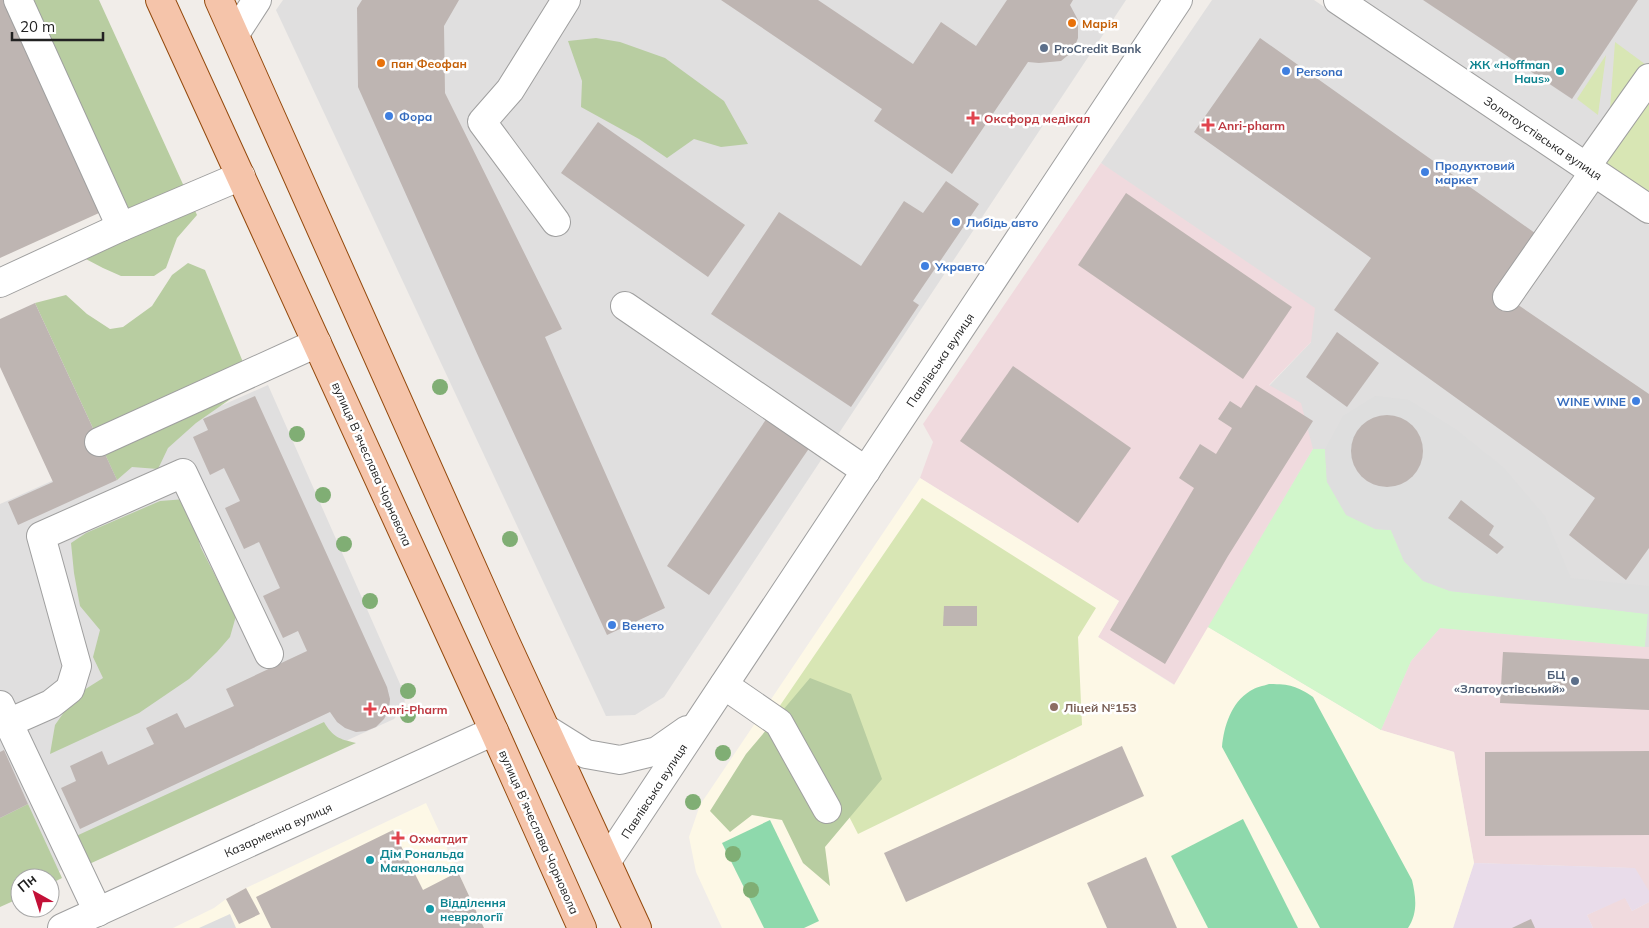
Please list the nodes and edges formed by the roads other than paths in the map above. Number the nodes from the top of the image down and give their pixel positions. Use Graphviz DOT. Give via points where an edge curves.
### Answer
graph roads {
  1 [pos="18,0"];
  2 [pos="160,0"];
  3 [pos="219,0"];
  4 [pos="257,0"];
  5 [pos="566,0"];
  6 [pos="1178,0"];
  7 [pos="1338,0"];
  8 [pos="235,34"];
  9 [pos="1649,78"];
  10 [pos="1590,170"];
  11 [pos="241,176"];
  12 [pos="1649,210"];
  13 [pos="556,222"];
  14 [pos="121,227"];
  15 [pos="0,282"];
  16 [pos="1507,297"];
  17 [pos="625,306"];
  18 [pos="317,343"];
  19 [pos="99,442"];
  20 [pos="866,471"];
  21 [pos="269,654"];
  22 [pos="724,685"];
  23 [pos="4,714"];
  24 [pos="701,720"];
  25 [pos="546,729"];
  26 [pos="494,731"];
  27 [pos="827,809"];
  28 [pos="607,861"];
  29 [pos="98,912"];
  30 [pos="62,928"];
  31 [pos="582,928"];
  32 [pos="637,928"];
  1 -- 14 [label="street"];
  2 -- 11 [label="main road, вулиця Вʼячеслава Чорновола"];
  3 -- 8 [label="main road"];
  4 -- 8 [label="street"];
  5 -- 13 [label="street" via="510,90 482,122"];
  6 -- 20 [label="street, Павлівська вулиця"];
  7 -- 10 [label="street, Золотоустівська вулиця"];
  8 -- 25 [label="main road"];
  9 -- 10 [label="street"];
  10 -- 12 [label="street, Золотоустівська вулиця"];
  10 -- 16 [label="street"];
  11 -- 14 [label="street"];
  11 -- 18 [label="main road, вулиця Вʼячеслава Чорновола"];
  14 -- 15 [label="street"];
  17 -- 20 [label="street"];
  18 -- 19 [label="street"];
  18 -- 26 [label="main road, вулиця Вʼячеслава Чорновола"];
  20 -- 22 [label="street, Павлівська вулиця"];
  21 -- 23 [label="street" via="183,473 41,536 77,666 70,688 51,704"];
  22 -- 24 [label="street, Павлівська вулиця"];
  22 -- 27 [label="street" via="779,723"];
  23 -- 29 [label="street"];
  24 -- 25 [label="street, Павлівська вулиця" via="657,751 620,760 586,754"];
  24 -- 28 [label="street, Павлівська вулиця"];
  25 -- 28 [label="main road"];
  26 -- 29 [label="street, Казарменна вулиця"];
  26 -- 31 [label="main road, вулиця Вʼячеслава Чорновола"];
  28 -- 32 [label="main road"];
  29 -- 30 [label="street, Казарменна вулиця"];
}
